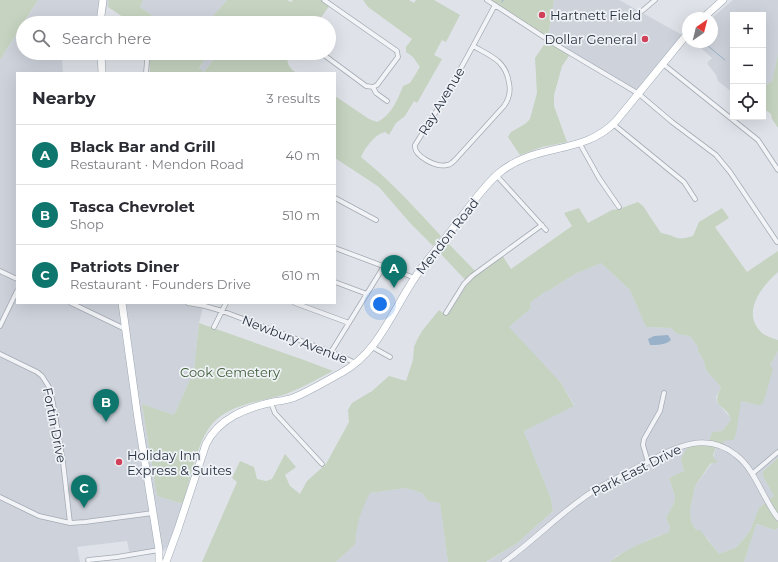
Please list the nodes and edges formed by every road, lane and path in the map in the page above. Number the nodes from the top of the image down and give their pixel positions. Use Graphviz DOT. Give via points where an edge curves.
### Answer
graph roads {
  1 [pos="103,0"];
  2 [pos="487,0"];
  3 [pos="655,0"];
  4 [pos="723,0"];
  5 [pos="326,1"];
  6 [pos="495,5"];
  7 [pos="642,11"];
  8 [pos="710,12"];
  9 [pos="101,16"];
  10 [pos="682,40"];
  11 [pos="473,46"];
  12 [pos="101,60"];
  13 [pos="147,60"];
  14 [pos="331,60"];
  15 [pos="663,64"];
  16 [pos="102,72"];
  17 [pos="146,72"];
  18 [pos="373,87"];
  19 [pos="638,94"];
  20 [pos="387,101"];
  21 [pos="613,124"];
  22 [pos="580,144"];
  23 [pos="778,170"];
  24 [pos="497,176"];
  25 [pos="336,199"];
  26 [pos="695,199"];
  27 [pos="618,207"];
  28 [pos="376,220"];
  29 [pos="542,226"];
  30 [pos="546,230"];
  31 [pos="777,242"];
  32 [pos="336,248"];
  33 [pos="384,266"];
  34 [pos="0,271"];
  35 [pos="415,278"];
  36 [pos="16,279"];
  37 [pos="336,282"];
  38 [pos="16,293"];
  39 [pos="367,294"];
  40 [pos="74,304"];
  41 [pos="122,304"];
  42 [pos="194,304"];
  43 [pos="226,304"];
  44 [pos="298,304"];
  45 [pos="222,311"];
  46 [pos="446,314"];
  47 [pos="349,323"];
  48 [pos="0,326"];
  49 [pos="214,328"];
  50 [pos="125,329"];
  51 [pos="372,347"];
  52 [pos="331,352"];
  53 [pos="0,354"];
  54 [pos="390,357"];
  55 [pos="356,363"];
  56 [pos="664,393"];
  57 [pos="271,402"];
  58 [pos="778,452"];
  59 [pos="648,462"];
  60 [pos="322,464"];
  61 [pos="752,474"];
  62 [pos="0,496"];
  63 [pos="153,513"];
  64 [pos="778,518"];
  65 [pos="70,523"];
  66 [pos="178,529"];
  67 [pos="171,548"];
  68 [pos="156,551"];
  69 [pos="88,560"];
  70 [pos="159,562"];
  71 [pos="166,562"];
  72 [pos="504,562"];
  1 -- 9 [label="main road"];
  2 -- 6 [label="street"];
  3 -- 7 [label="street"];
  4 -- 8 [label="main road"];
  5 -- 18 [label="street" via="397,51 398,58"];
  6 -- 11 [label="street, Ray Avenue"];
  6 -- 19 [label="street"];
  10 -- 15 [label="main road, Mendon Road"];
  11 -- 11 [label="street, Ray Avenue" via="414,147 420,156 437,165 448,165 455,160 509,98 506,70 493,57"];
  12 -- 16 [label="main road"];
  13 -- 17 [label="street"];
  14 -- 18 [label="street" via="366,86"];
  15 -- 19 [label="main road, Mendon Road"];
  15 -- 23 [label="street" via="758,140"];
  18 -- 20 [label="street" via="376,93"];
  19 -- 21 [label="main road, Mendon Road"];
  19 -- 31 [label="street" via="721,160"];
  21 -- 22 [label="main road, Mendon Road" via="598,136"];
  21 -- 26 [label="street" via="681,179"];
  22 -- 24 [label="main road, Mendon Road" via="554,149 513,163"];
  22 -- 27 [label="street"];
  24 -- 29 [label="street"];
  24 -- 35 [label="main road, Mendon Road" via="487,185"];
  25 -- 28 [label="street"];
  29 -- 30 [label="street"];
  29 -- 46 [label="street" via="472,276 464,284"];
  32 -- 33 [label="street"];
  33 -- 35 [label="street"];
  33 -- 39 [label="street"];
  34 -- 36 [label="street"];
  35 -- 51 [label="main road, Mendon Road"];
  37 -- 39 [label="street"];
  38 -- 48 [label="street"];
  39 -- 47 [label="street"];
  40 -- 50 [label="street"];
  41 -- 50 [label="main road"];
  42 -- 45 [label="street, Newbury Avenue"];
  43 -- 45 [label="street"];
  44 -- 47 [label="street"];
  45 -- 49 [label="street"];
  45 -- 52 [label="street, Newbury Avenue"];
  47 -- 52 [label="street"];
  50 -- 63 [label="main road"];
  51 -- 54 [label="street"];
  51 -- 55 [label="main road, Mendon Road"];
  52 -- 55 [label="street, Newbury Avenue"];
  53 -- 65 [label="street, Fortin Drive" via="37,372 49,387 63,462"];
  55 -- 57 [label="main road, Mendon Road" via="292,398"];
  56 -- 59 [label="street" via="660,411 644,439 643,445"];
  57 -- 60 [label="street" via="275,414"];
  57 -- 66 [label="main road, Mendon Road" via="227,419 213,432 206,444"];
  58 -- 61 [label="street"];
  59 -- 61 [label="street, Park East Drive" via="687,444 709,444 723,447 736,454"];
  59 -- 72 [label="street, Park East Drive" via="583,498"];
  61 -- 64 [label="street, Park East Drive"];
  62 -- 65 [label="street" via="40,516"];
  63 -- 65 [label="street"];
  63 -- 68 [label="main road"];
  66 -- 67 [label="main road, Mendon Road"];
  66 -- 68 [label="main road, Mendon Road" via="168,545"];
  67 -- 68 [label="main road"];
  67 -- 71 [label="main road, Mendon Road"];
  68 -- 69 [label="street"];
  68 -- 70 [label="main road"];
}
